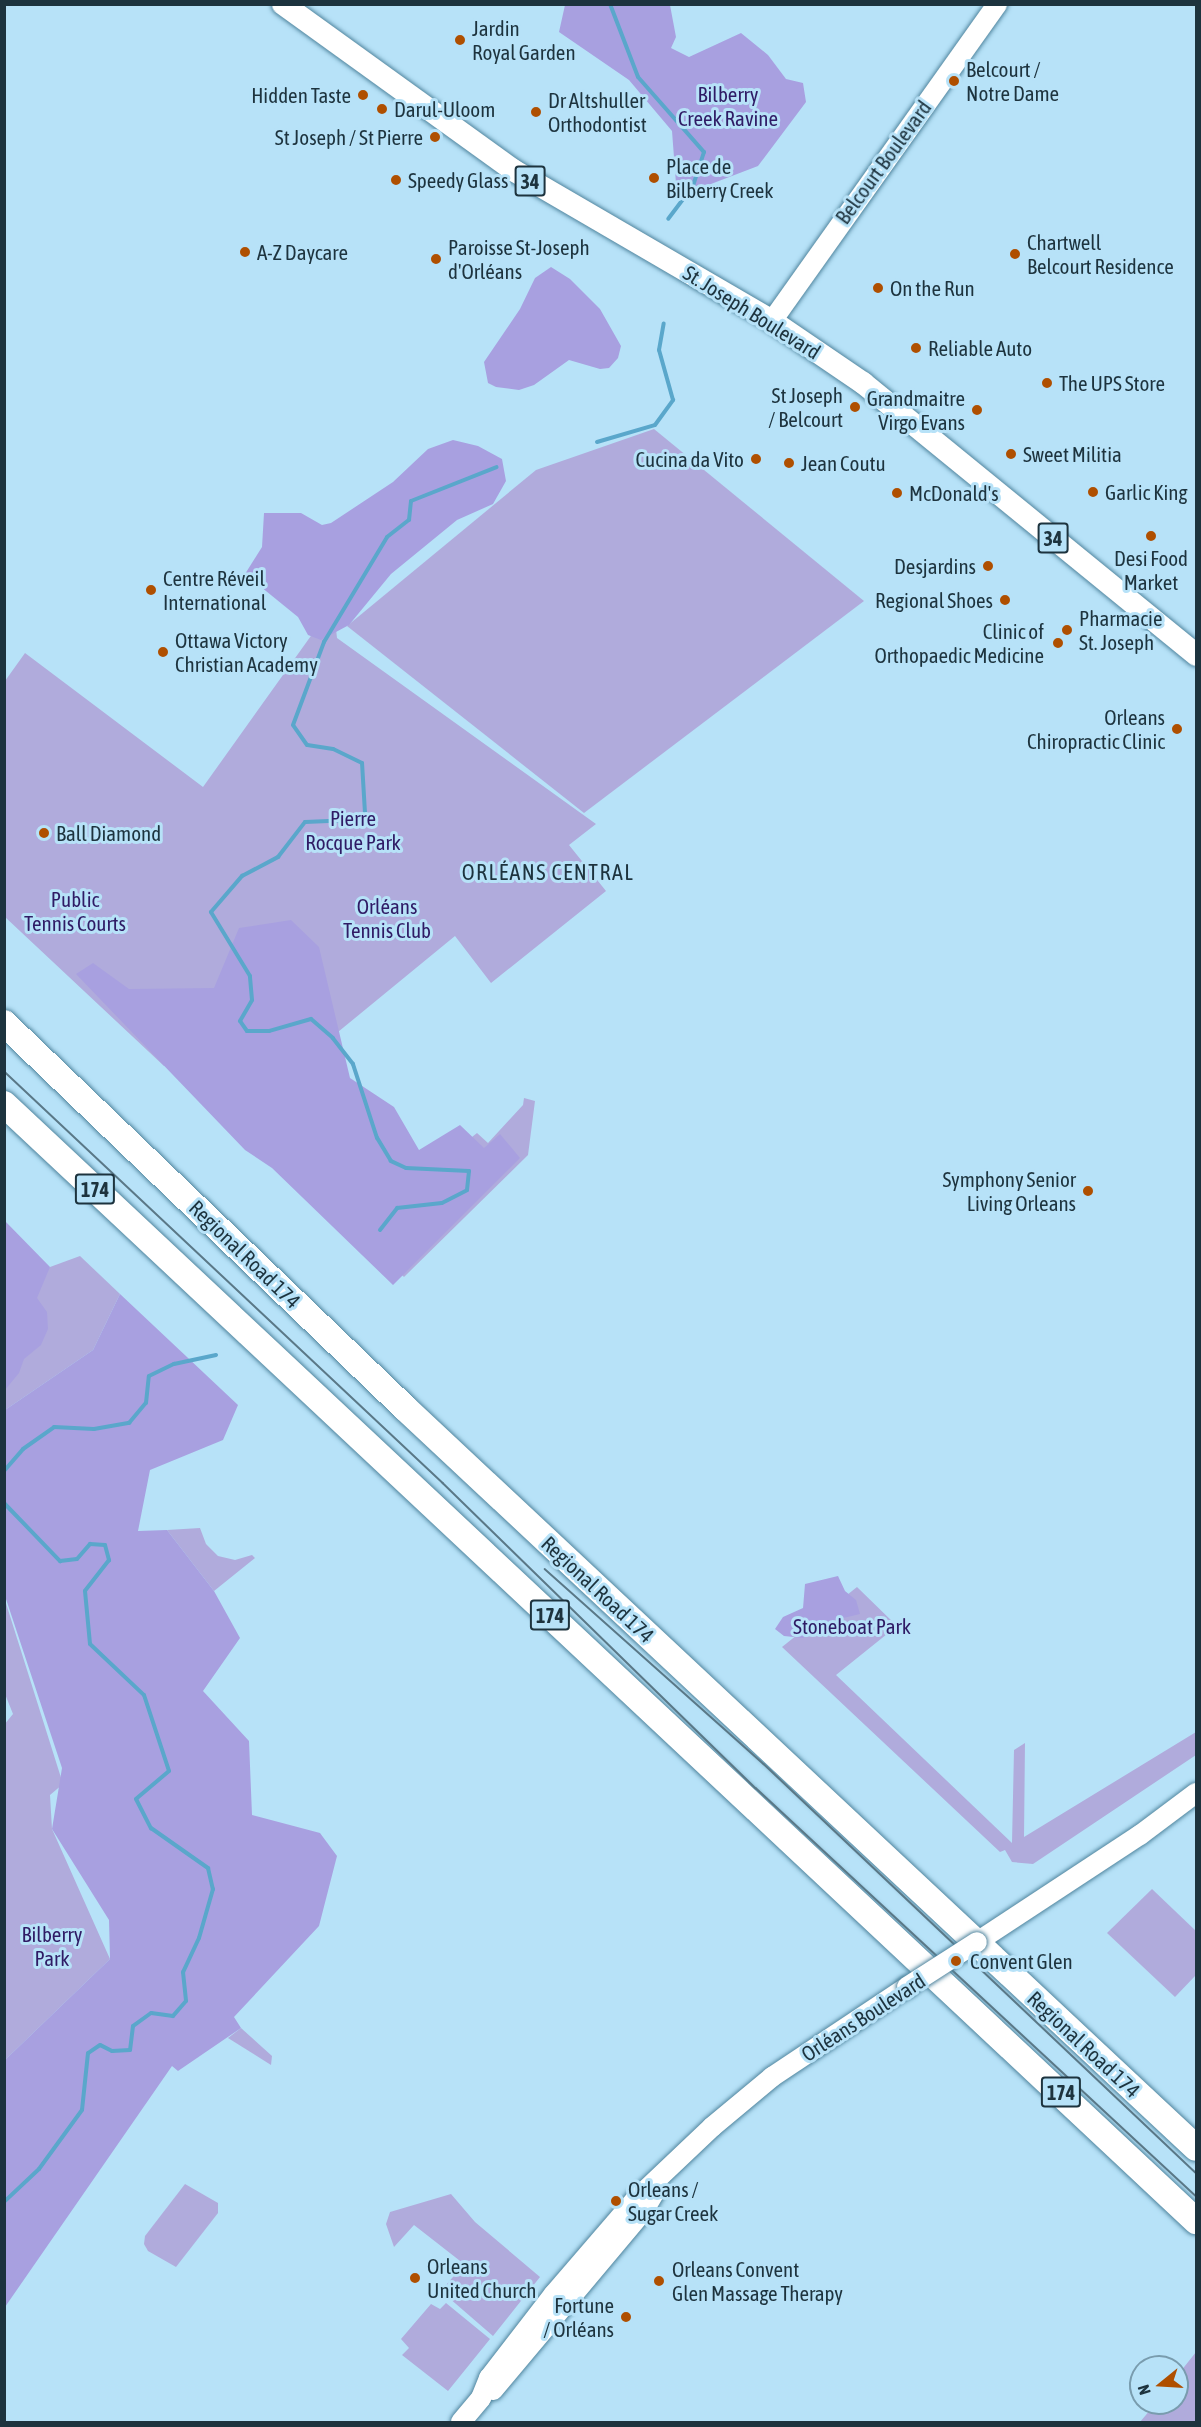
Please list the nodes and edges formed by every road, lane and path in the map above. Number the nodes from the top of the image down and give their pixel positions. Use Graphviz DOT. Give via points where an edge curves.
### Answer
graph roads {
  1 [pos="283,4"];
  2 [pos="998,4"];
  3 [pos="772,321"];
  4 [pos="1197,655"];
  5 [pos="4,1021"];
  6 [pos="4,1104"];
  7 [pos="1197,1793"];
  8 [pos="1197,2148"];
  9 [pos="1197,2221"];
  10 [pos="461,2422"];
  1 -- 3 [label="main road, St. Joseph Boulevard / 34" via="513,170"];
  2 -- 3 [label="main road, Belcourt Boulevard"];
  3 -- 4 [label="main road, St. Joseph Boulevard / 34" via="873,390"];
  5 -- 8 [label="highway, Regional Road 174 / 174" via="413,1416"];
  6 -- 9 [label="highway, 174"];
  7 -- 10 [label="main road, Orléans Boulevard, bridge" via="772,2077 712,2127 663,2178 644,2211 500,2386 481,2398"];
}
